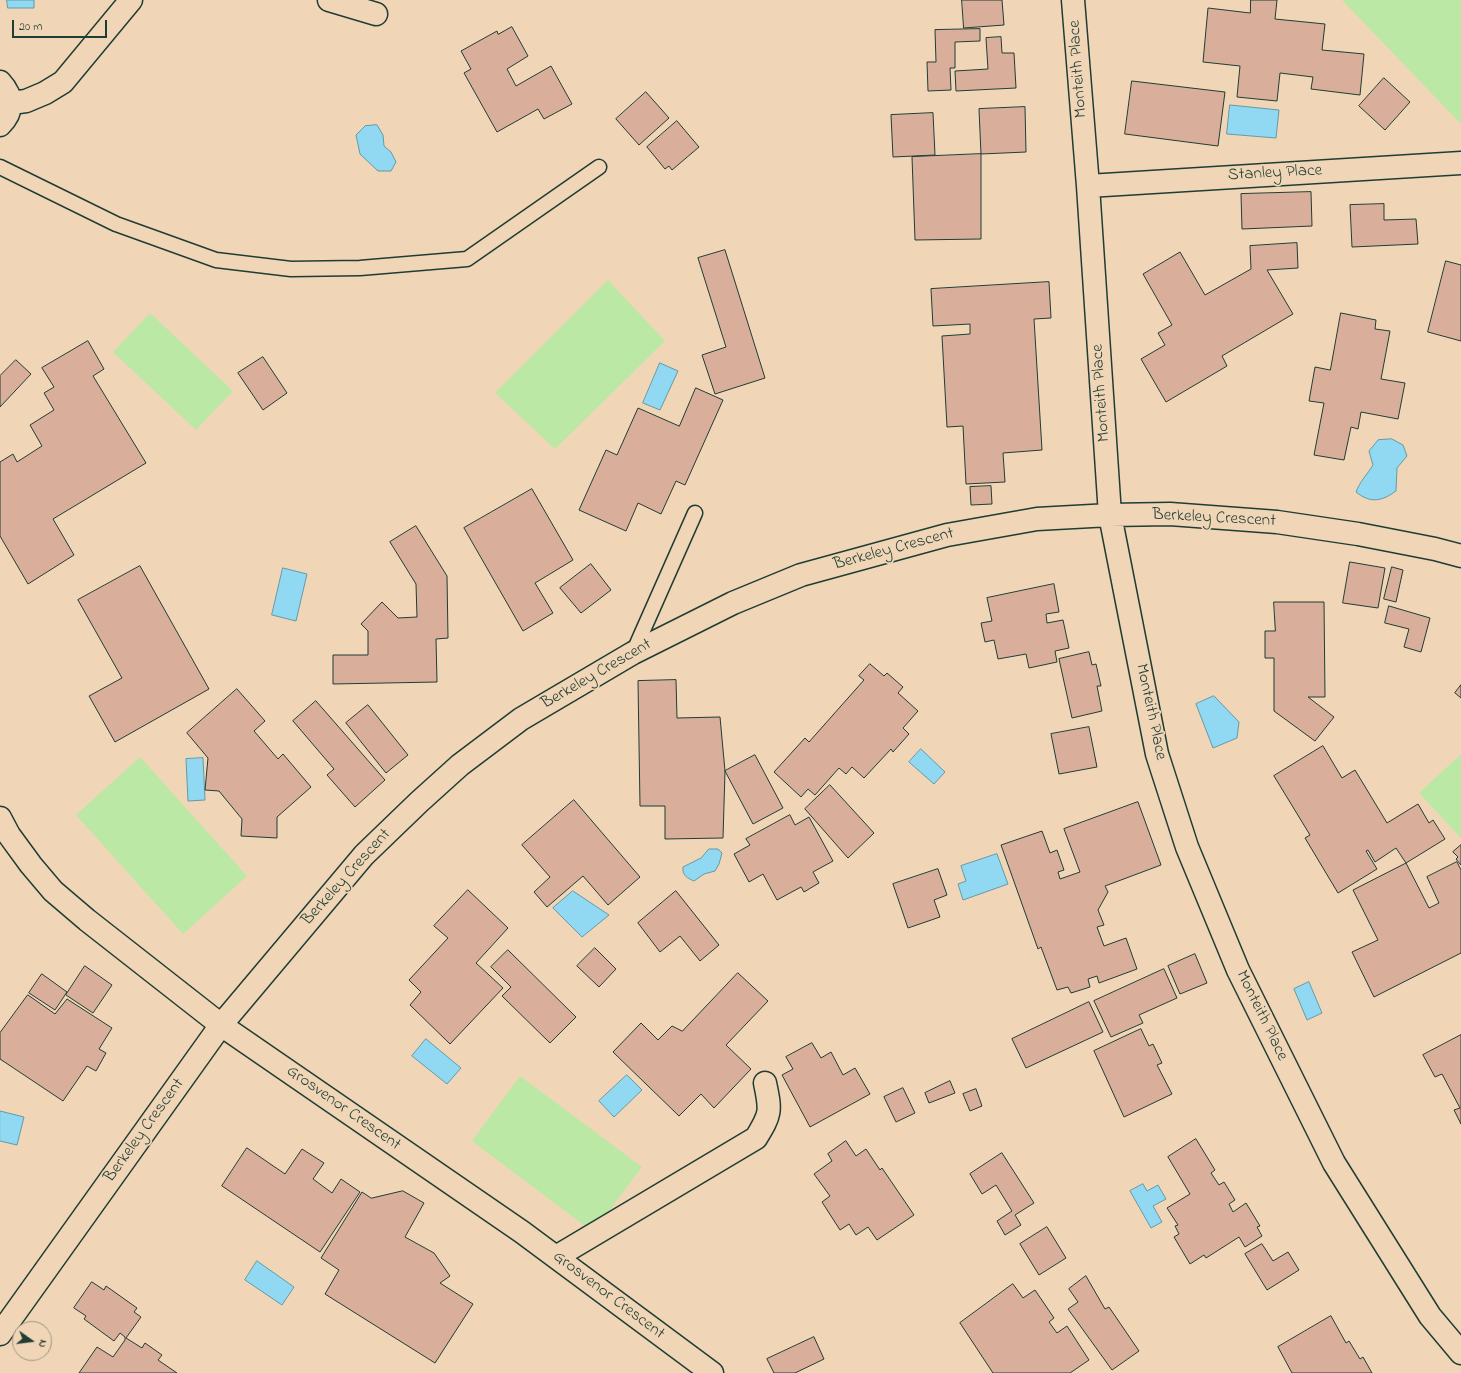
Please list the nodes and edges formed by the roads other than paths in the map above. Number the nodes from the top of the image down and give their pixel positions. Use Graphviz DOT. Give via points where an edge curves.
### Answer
graph roads {
  1 [pos="131,0"];
  2 [pos="329,0"];
  3 [pos="1073,0"];
  4 [pos="376,14"];
  5 [pos="0,82"];
  6 [pos="11,103"];
  7 [pos="0,125"];
  8 [pos="1461,163"];
  9 [pos="0,167"];
  10 [pos="599,167"];
  11 [pos="1088,186"];
  12 [pos="695,513"];
  13 [pos="1110,515"];
  14 [pos="1461,556"];
  15 [pos="633,653"];
  16 [pos="0,818"];
  17 [pos="221,1025"];
  18 [pos="765,1083"];
  19 [pos="556,1257"];
  20 [pos="0,1334"];
  21 [pos="1461,1353"];
  22 [pos="712,1373"];
  1 -- 6 [label="street" via="63,82 26,101"];
  2 -- 4 [label="street"];
  3 -- 11 [label="street, Monteith Place"];
  5 -- 6 [label="street" via="10,95"];
  6 -- 7 [label="street" via="6,119"];
  8 -- 11 [label="street, Stanley Place"];
  9 -- 10 [label="lane" via="116,224 216,260 291,269 360,268 467,259"];
  11 -- 13 [label="street, Monteith Place"];
  12 -- 15 [label="lane"];
  13 -- 14 [label="street, Berkeley Crescent" via="1170,514 1277,522 1358,534"];
  13 -- 15 [label="street, Berkeley Crescent" via="1037,519 947,535 801,575 733,603"];
  13 -- 21 [label="street, Monteith Place" via="1157,754 1187,848 1238,970 1334,1163 1430,1316"];
  15 -- 17 [label="street, Berkeley Crescent" via="521,719 460,766 419,802 364,855"];
  16 -- 17 [label="street, Grosvenor Crescent" via="9,835 53,891"];
  17 -- 19 [label="street, Grosvenor Crescent"];
  17 -- 20 [label="street, Berkeley Crescent"];
  18 -- 19 [label="street" via="770,1107 766,1122 756,1138"];
  19 -- 22 [label="street, Grosvenor Crescent"];
}
